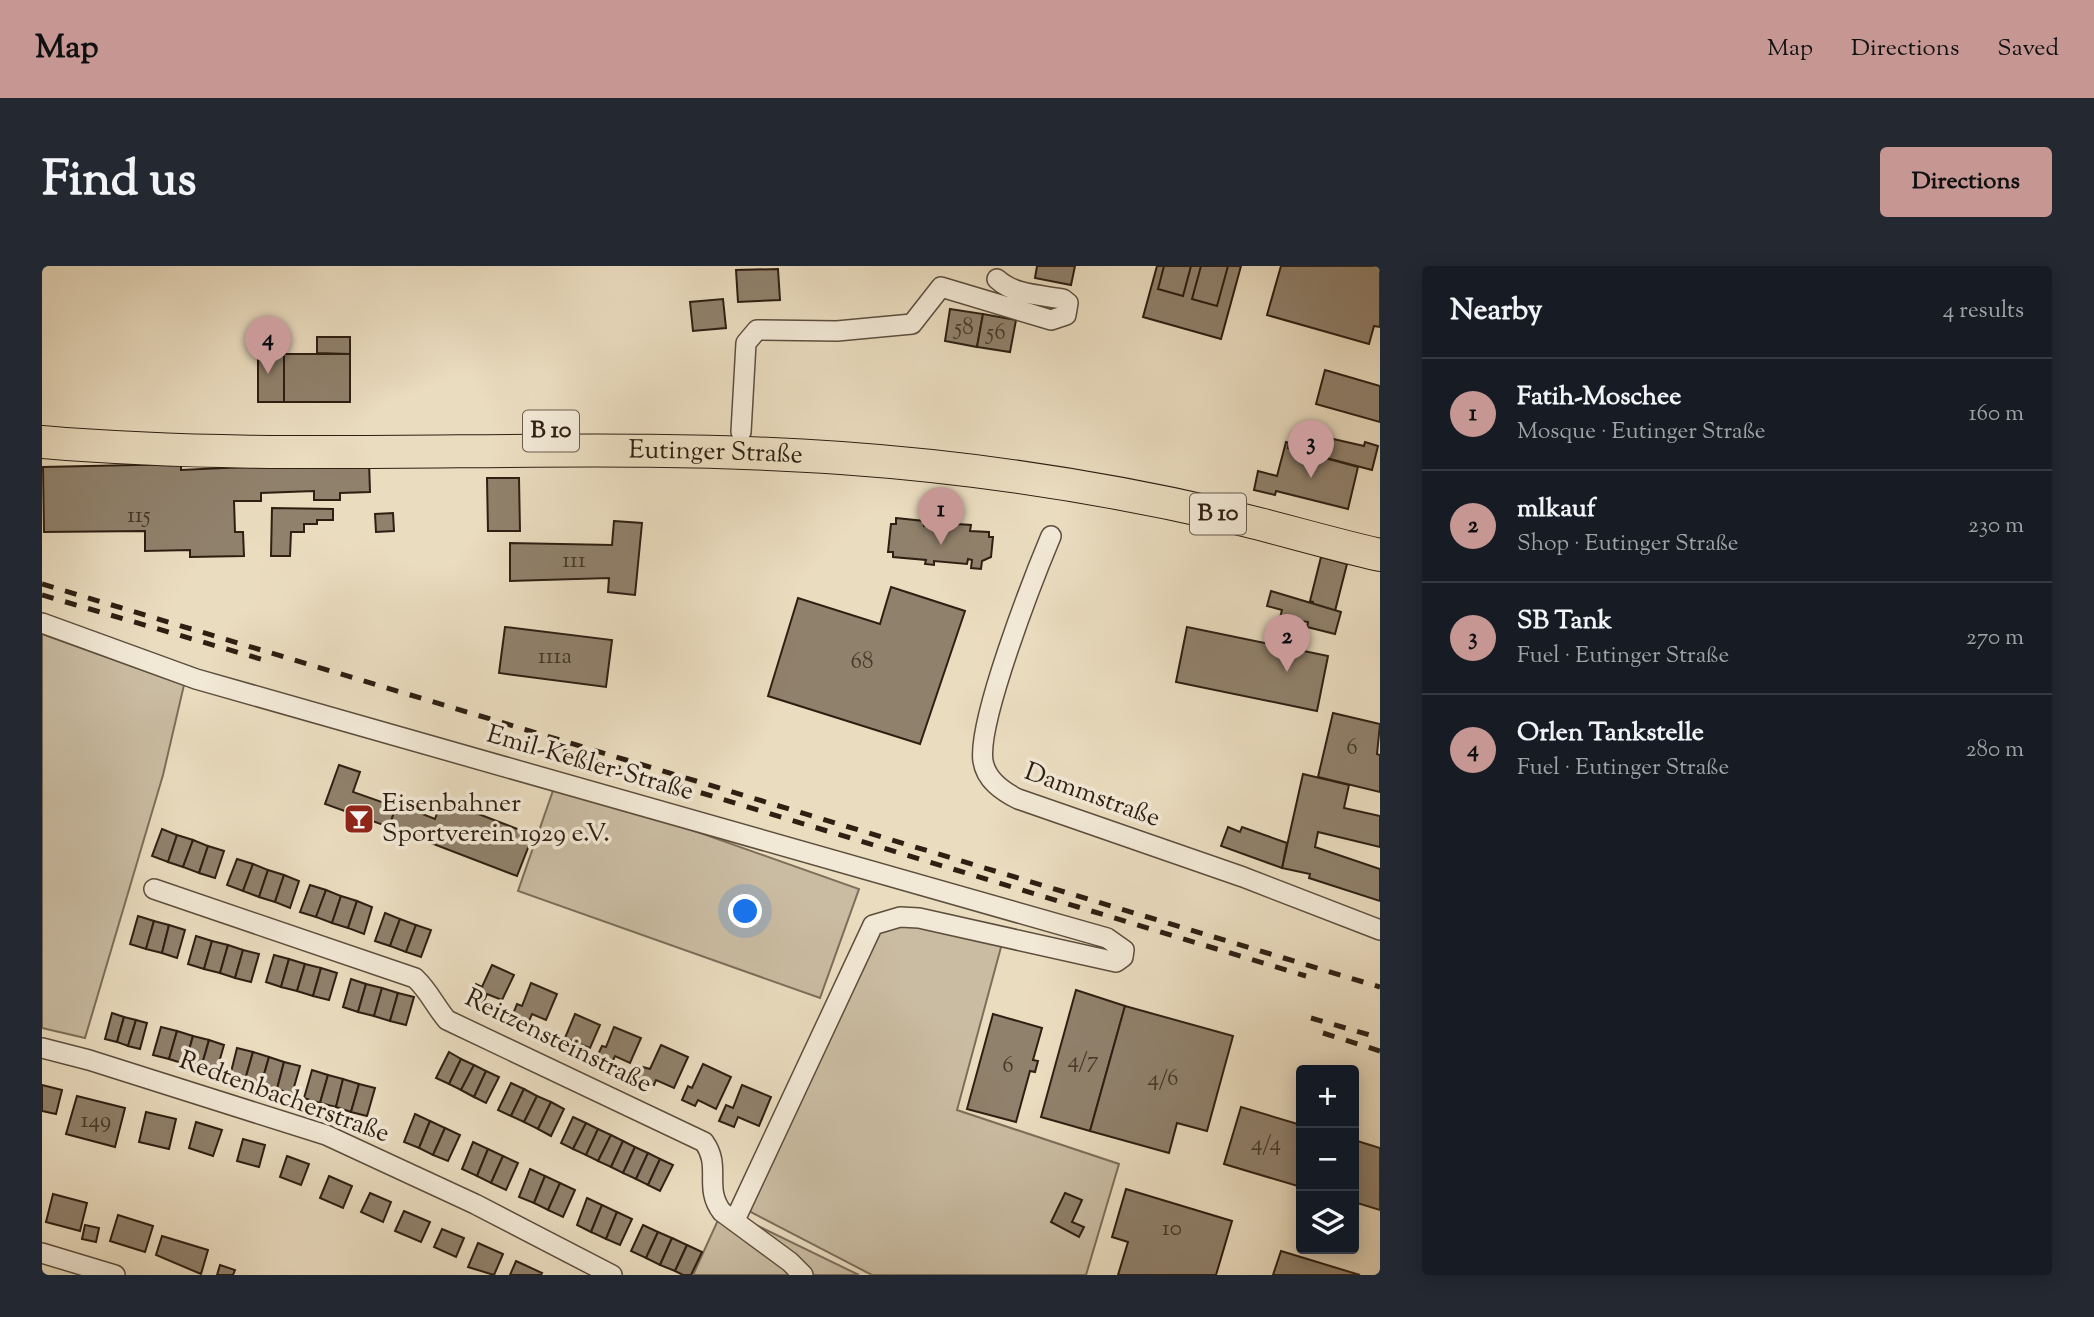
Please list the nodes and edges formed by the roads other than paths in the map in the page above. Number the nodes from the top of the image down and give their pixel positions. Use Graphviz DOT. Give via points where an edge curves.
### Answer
graph roads {
  1 [pos="997,279"];
  2 [pos="42,422"];
  3 [pos="741,432"];
  4 [pos="42,442"];
  5 [pos="1380,533"];
  6 [pos="1051,537"];
  7 [pos="1380,555"];
  8 [pos="42,623"];
  9 [pos="154,889"];
  10 [pos="1380,930"];
  11 [pos="42,1048"];
  12 [pos="735,1220"];
  13 [pos="42,1253"];
  14 [pos="115,1275"];
  15 [pos="612,1275"];
  16 [pos="803,1275"];
  1 -- 3 [label="street" via="1019,291 1063,299 1068,303 1066,315 1051,320 941,287 912,324 837,331 757,330 746,343"];
  2 -- 3 [label="main road, Eutinger Straße / B 10" via="238,431"];
  3 -- 5 [label="main road, Eutinger Straße / B 10" via="999,453 1234,497"];
  4 -- 7 [label="main road, Eutinger Straße / B 10" via="226,453 705,452 947,467 1068,484 1223,514"];
  6 -- 10 [label="street, Dammstraße" via="986,726 983,760 989,776 1018,799"];
  8 -- 12 [label="street, Emil-Keßler-Straße" via="197,679 1107,938 1124,950 1124,957 1116,962 919,918 900,917 873,925"];
  9 -- 12 [label="street, Reitzensteinstraße" via="415,978 447,1020 704,1142 713,1155 714,1202"];
  11 -- 15 [label="street, Redtenbacherstraße" via="326,1135 475,1204"];
  12 -- 16 [label="street, Reitzensteinstraße"];
  13 -- 14 [label="street"];
}
